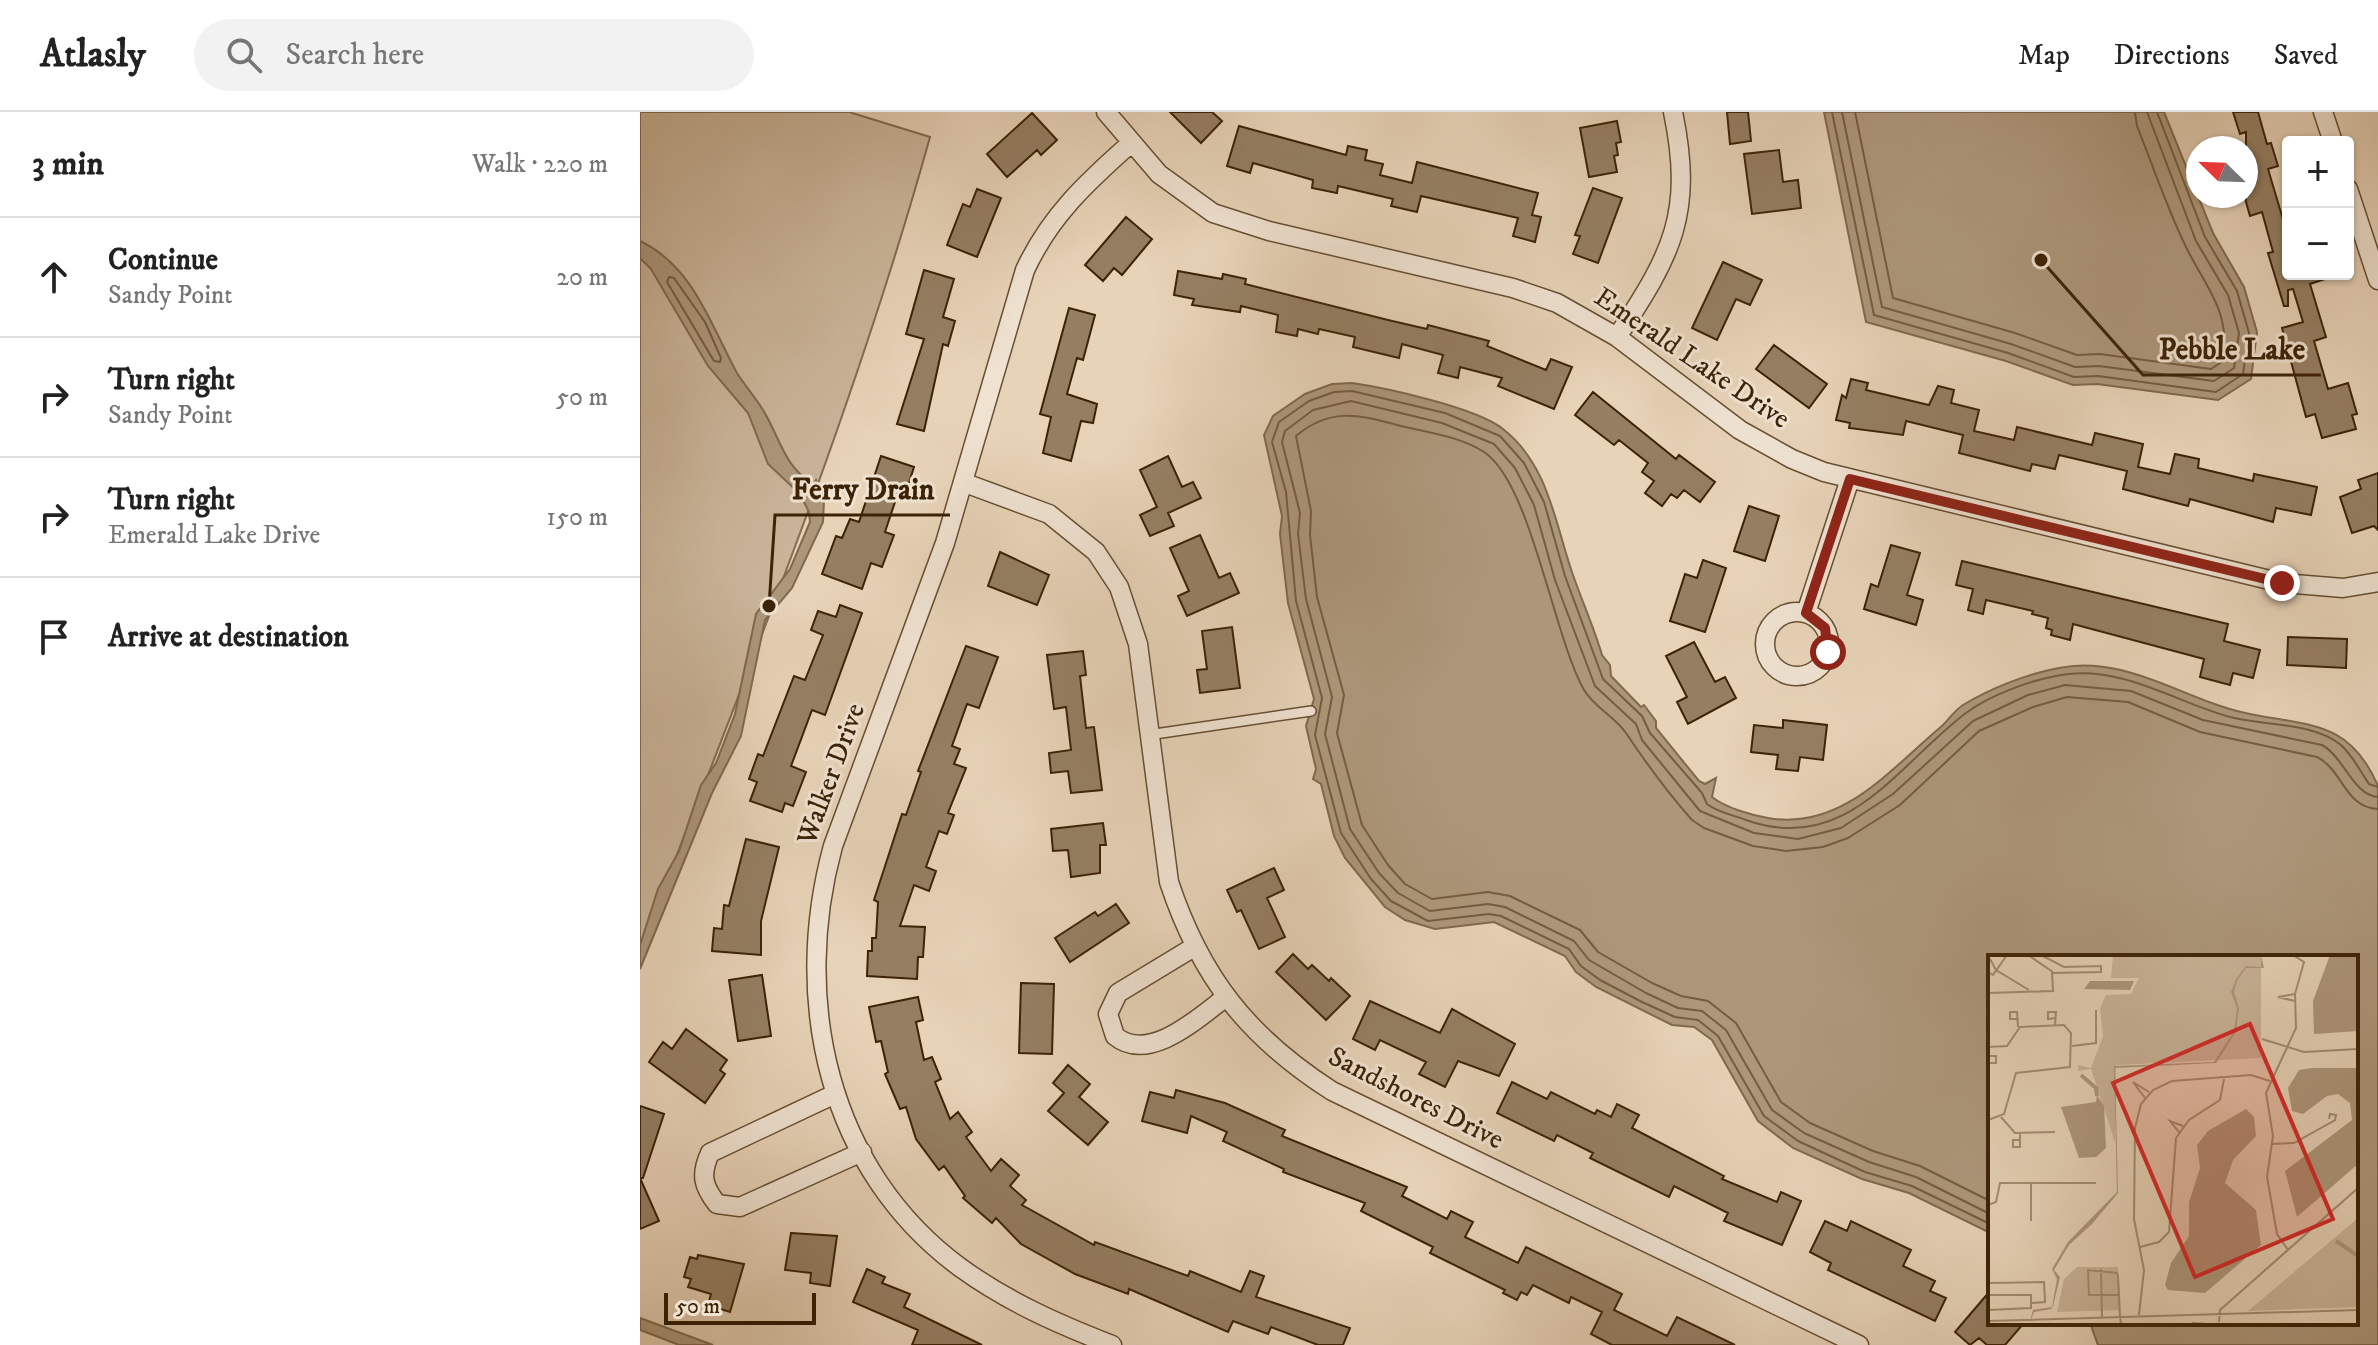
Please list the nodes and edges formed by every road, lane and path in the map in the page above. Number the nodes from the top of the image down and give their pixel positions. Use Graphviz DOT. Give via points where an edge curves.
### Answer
graph roads {
  1 [pos="1106,112"];
  2 [pos="1673,112"];
  3 [pos="2323,112"];
  4 [pos="2331,136"];
  5 [pos="1131,143"];
  6 [pos="2354,207"];
  7 [pos="2378,280"];
  8 [pos="1617,337"];
  9 [pos="1850,479"];
  10 [pos="965,483"];
  11 [pos="2378,582"];
  12 [pos="1806,613"];
  13 [pos="1311,711"];
  14 [pos="1148,735"];
  15 [pos="1194,947"];
  16 [pos="1226,997"];
  17 [pos="835,1094"];
  18 [pos="862,1152"];
  19 [pos="1112,1345"];
  20 [pos="1859,1345"];
  1 -- 5 [label="street, Emerald Lake Drive"];
  2 -- 8 [label="street" via="1681,174 1673,237 1655,280"];
  3 -- 4 [label="street"];
  5 -- 8 [label="street, Emerald Lake Drive" via="1179,191 1213,213 1513,288 1582,314"];
  5 -- 10 [label="street, Walker Drive" via="1073,194 1034,249 1014,301"];
  6 -- 7 [label="street"];
  8 -- 9 [label="street, Emerald Lake Drive" via="1740,430 1792,459"];
  9 -- 11 [label="street, Emerald Lake Drive" via="2282,583 2343,588"];
  9 -- 12 [label="street"];
  10 -- 14 [label="street, Sandshores Drive" via="1049,514 1075,532 1109,569 1134,624"];
  10 -- 17 [label="street, Walker Drive" via="821,888 815,986 824,1057"];
  13 -- 14 [label="lane"];
  14 -- 15 [label="street, Sandshores Drive" via="1169,882"];
  15 -- 16 [label="street, Sandshores Drive"];
  15 -- 16 [label="street" via="1118,993 1108,1014 1115,1036 1132,1045 1157,1043"];
  16 -- 20 [label="street, Sandshores Drive" via="1263,1041 1332,1091"];
  17 -- 18 [label="street, Walker Drive"];
  17 -- 18 [label="street" via="710,1153 703,1168 704,1188 717,1204 740,1207"];
  18 -- 19 [label="street, Walker Drive" via="906,1217 958,1266 1017,1305"];
}
